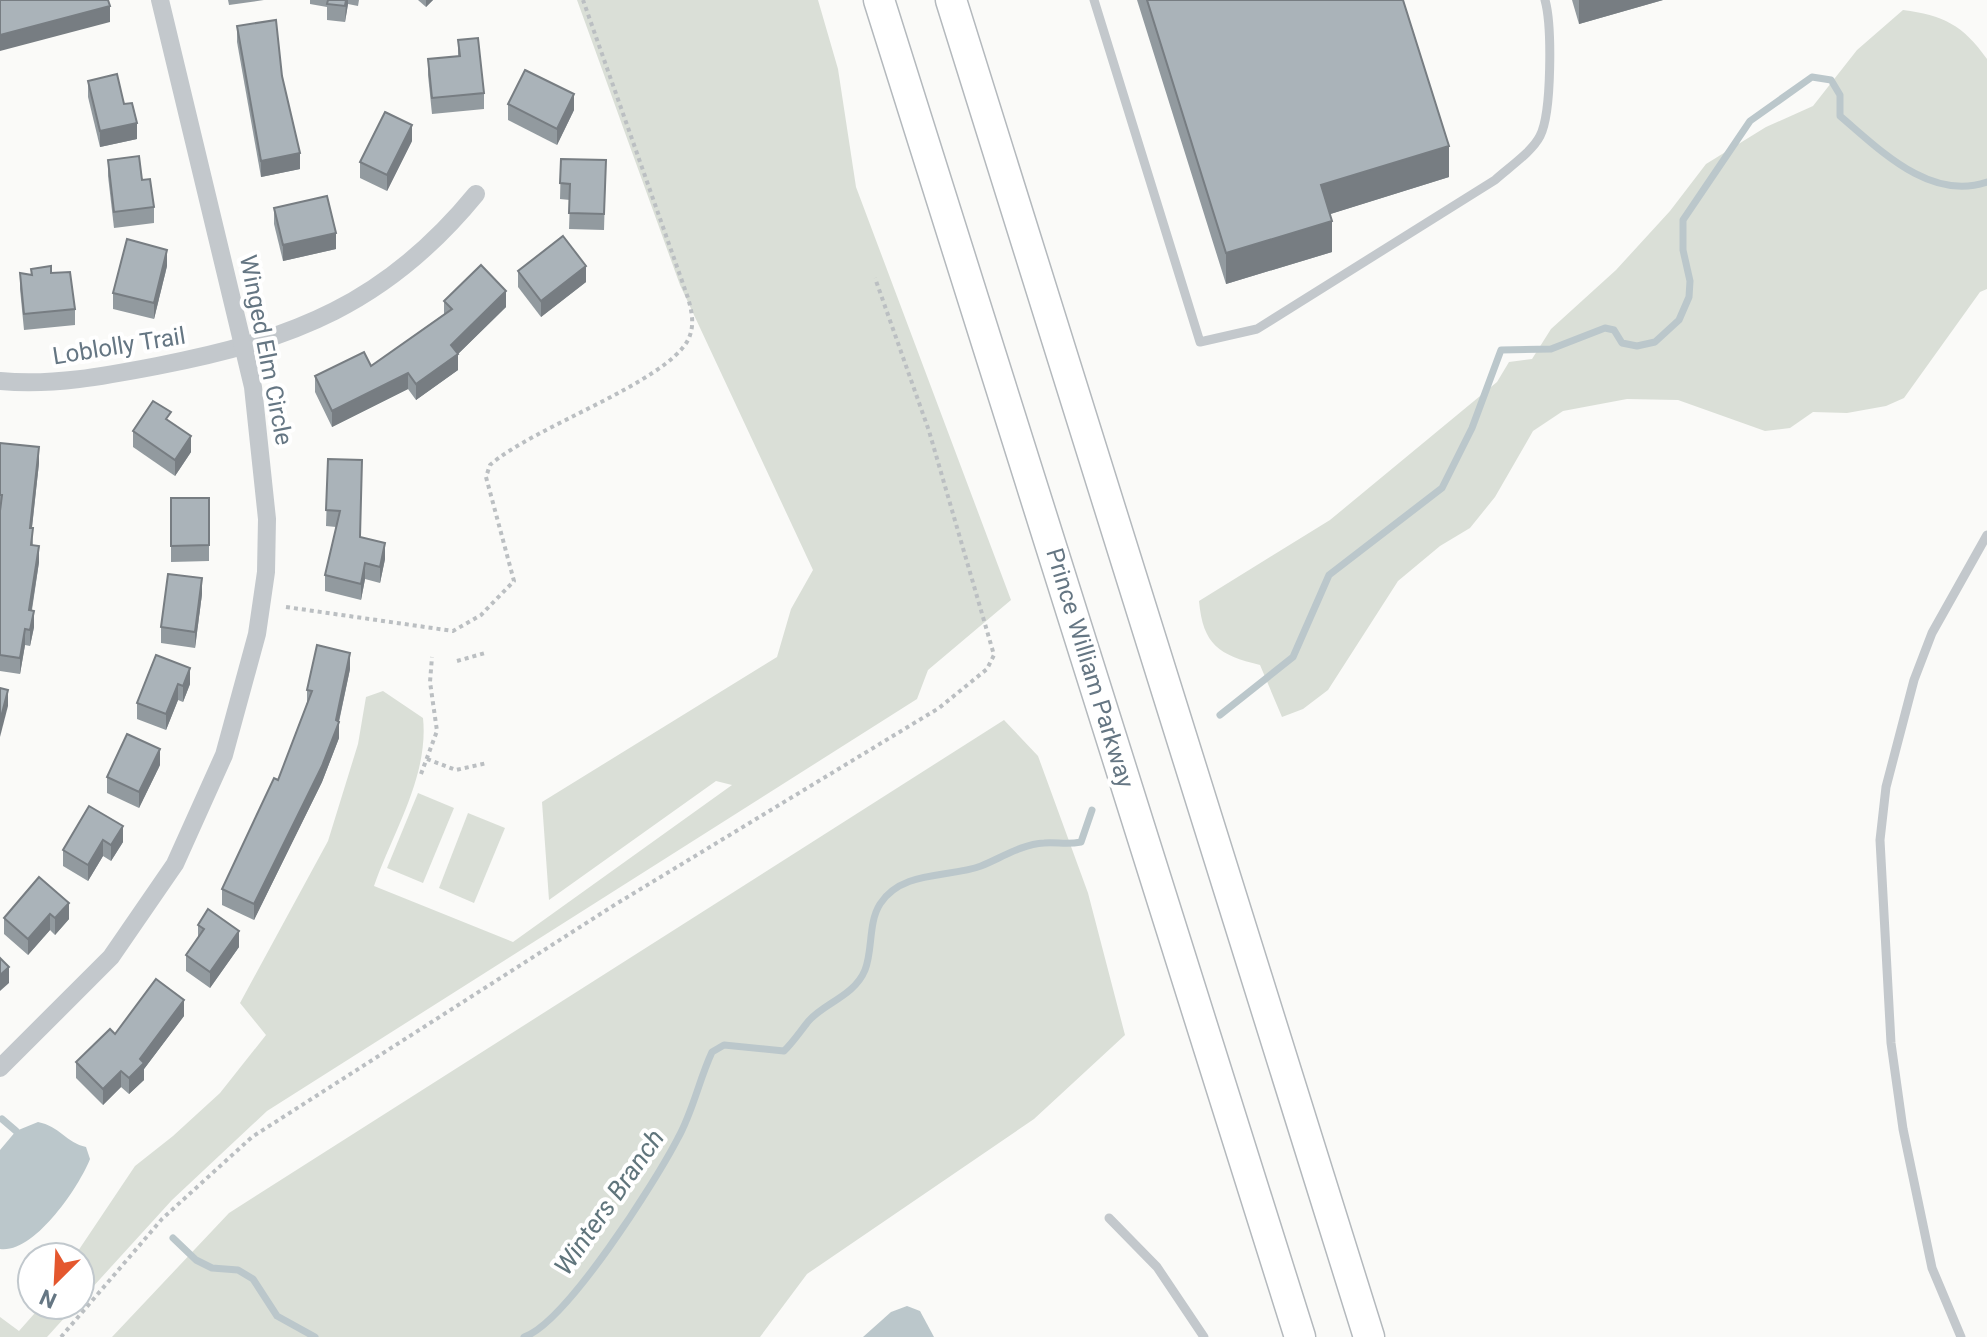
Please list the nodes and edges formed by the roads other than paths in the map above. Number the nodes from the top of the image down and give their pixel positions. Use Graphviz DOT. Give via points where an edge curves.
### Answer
graph roads {
  1 [pos="160,0"];
  2 [pos="879,0"];
  3 [pos="951,0"];
  4 [pos="1094,0"];
  5 [pos="1545,0"];
  6 [pos="476,194"];
  7 [pos="245,347"];
  8 [pos="0,381"];
  9 [pos="1987,535"];
  10 [pos="0,1068"];
  11 [pos="1109,1218"];
  12 [pos="1204,1337"];
  13 [pos="1300,1337"];
  14 [pos="1369,1337"];
  15 [pos="1961,1337"];
  1 -- 7 [label="street, Winged Elm Circle"];
  2 -- 13 [label="highway, Prince William Parkway"];
  3 -- 14 [label="highway"];
  4 -- 5 [label="lane" via="1200,342 1257,329 1495,180 1540,137 1550,19"];
  6 -- 7 [label="street, Loblolly Trail" via="446,231 374,290 330,316"];
  7 -- 8 [label="street, Loblolly Trail" via="102,377"];
  7 -- 10 [label="street, Winged Elm Circle" via="263,453 266,572 246,680 224,755 188,837 145,912 73,999"];
  9 -- 15 [label="lane" via="1932,633 1914,680 1886,787 1880,840 1891,1043 1903,1129 1932,1268"];
  11 -- 12 [label="lane" via="1144,1250"];
}
